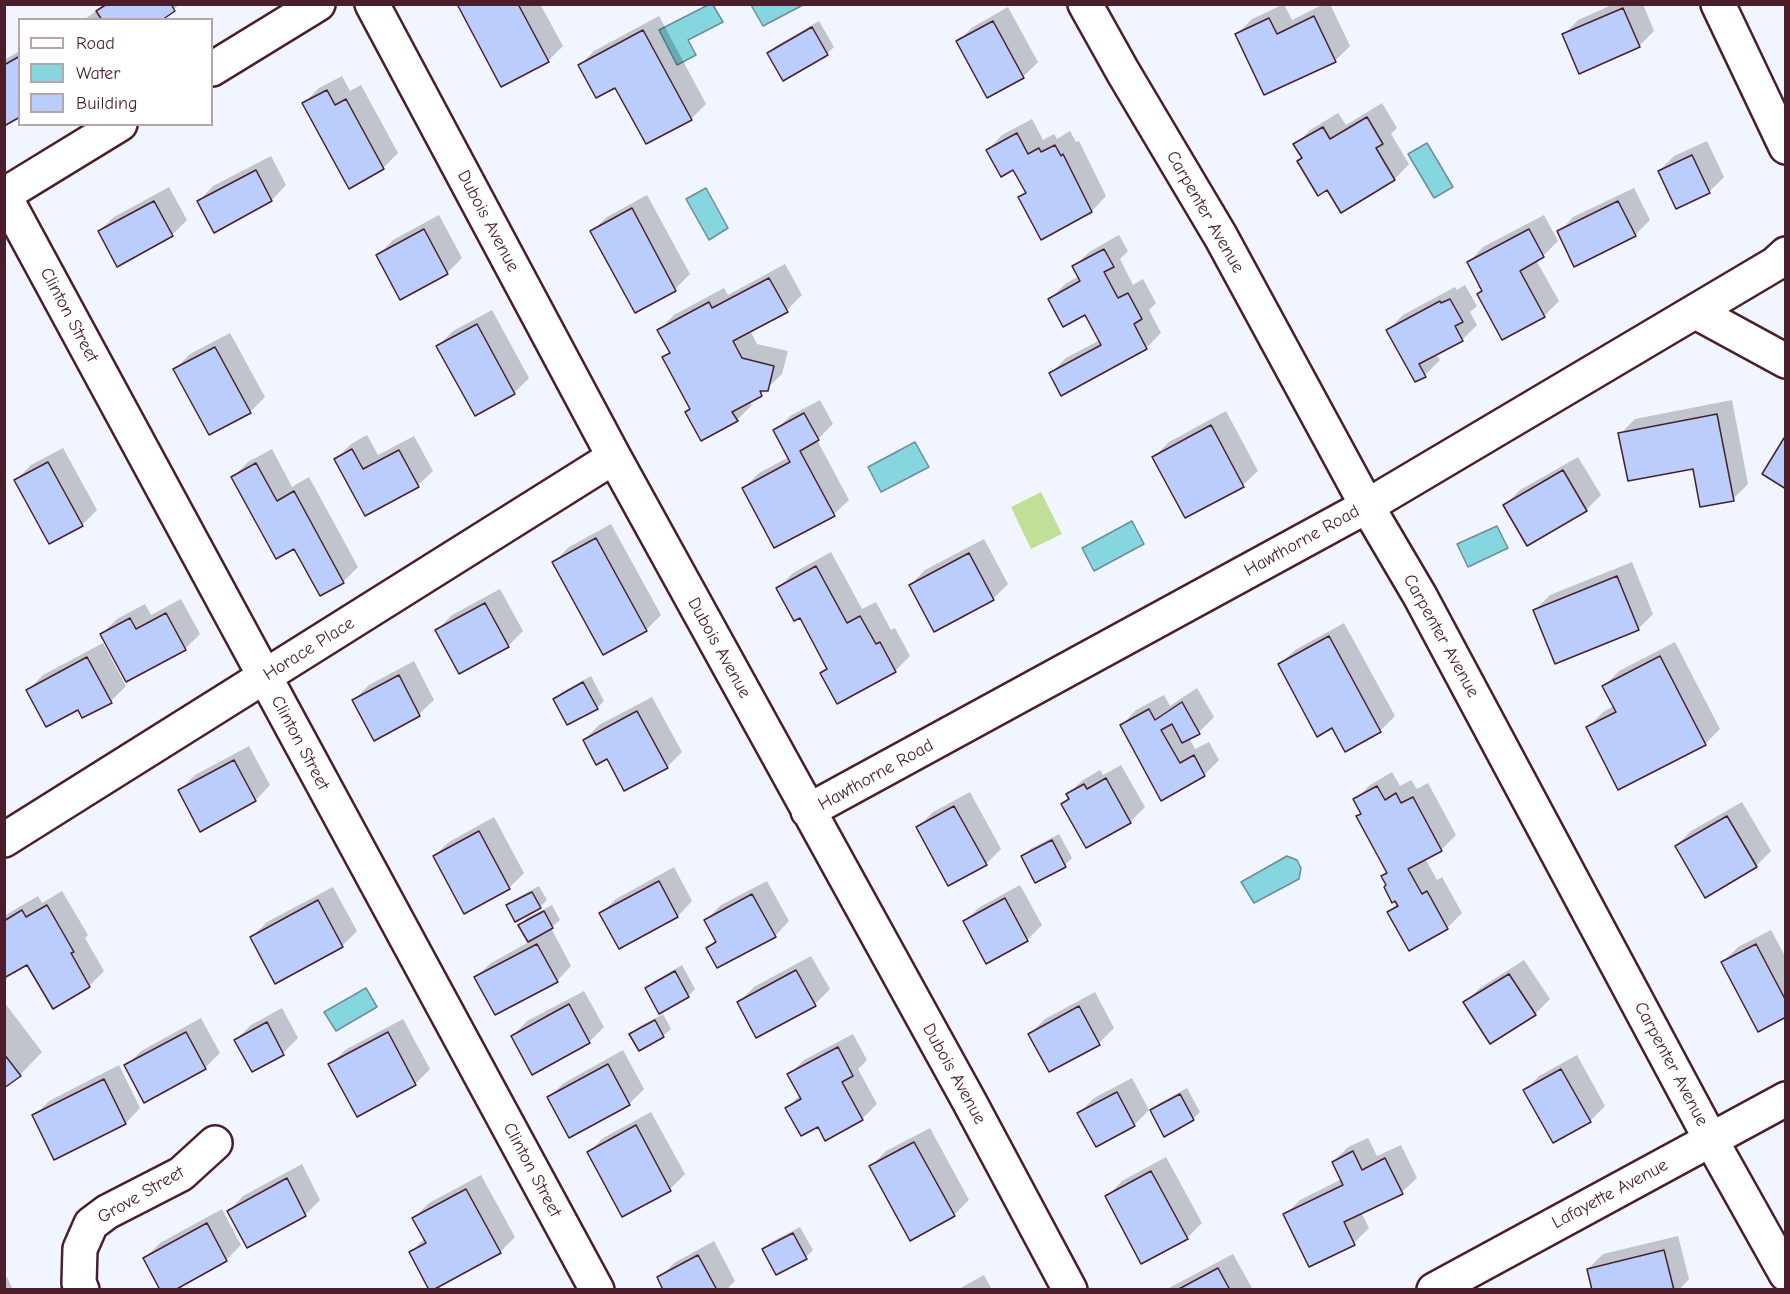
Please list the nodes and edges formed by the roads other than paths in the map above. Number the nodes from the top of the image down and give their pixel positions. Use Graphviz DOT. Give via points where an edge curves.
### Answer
graph roads {
  1 [pos="318,4"];
  2 [pos="372,4"];
  3 [pos="1085,4"];
  4 [pos="1718,4"];
  5 [pos="213,68"];
  6 [pos="117,126"];
  7 [pos="1785,147"];
  8 [pos="4,195"];
  9 [pos="1785,254"];
  10 [pos="1696,312"];
  11 [pos="1785,361"];
  12 [pos="614,457"];
  13 [pos="1367,506"];
  14 [pos="264,677"];
  15 [pos="808,811"];
  16 [pos="4,840"];
  17 [pos="1785,1099"];
  18 [pos="1711,1140"];
  19 [pos="215,1143"];
  20 [pos="1785,1274"];
  21 [pos="82,1290"];
  22 [pos="597,1290"];
  23 [pos="1070,1290"];
  24 [pos="1434,1290"];
  1 -- 5 [label="street"];
  2 -- 12 [label="street, Dubois Avenue"];
  3 -- 13 [label="street, Carpenter Avenue" via="1221,237"];
  4 -- 7 [label="street"];
  6 -- 8 [label="street"];
  8 -- 14 [label="street, Clinton Street"];
  9 -- 10 [label="street, Hawthorne Road"];
  10 -- 11 [label="street"];
  10 -- 13 [label="street, Hawthorne Road"];
  12 -- 14 [label="street, Horace Place"];
  12 -- 15 [label="street, Dubois Avenue"];
  13 -- 15 [label="street, Hawthorne Road"];
  13 -- 18 [label="street, Carpenter Avenue" via="1420,596"];
  14 -- 16 [label="street, Horace Place"];
  14 -- 22 [label="street, Clinton Street"];
  15 -- 23 [label="street, Dubois Avenue"];
  17 -- 18 [label="street, Lafayette Avenue"];
  18 -- 20 [label="street, Carpenter Avenue"];
  18 -- 24 [label="street, Lafayette Avenue"];
  19 -- 21 [label="street, Grove Street" via="181,1174 91,1224 80,1249"];
}
